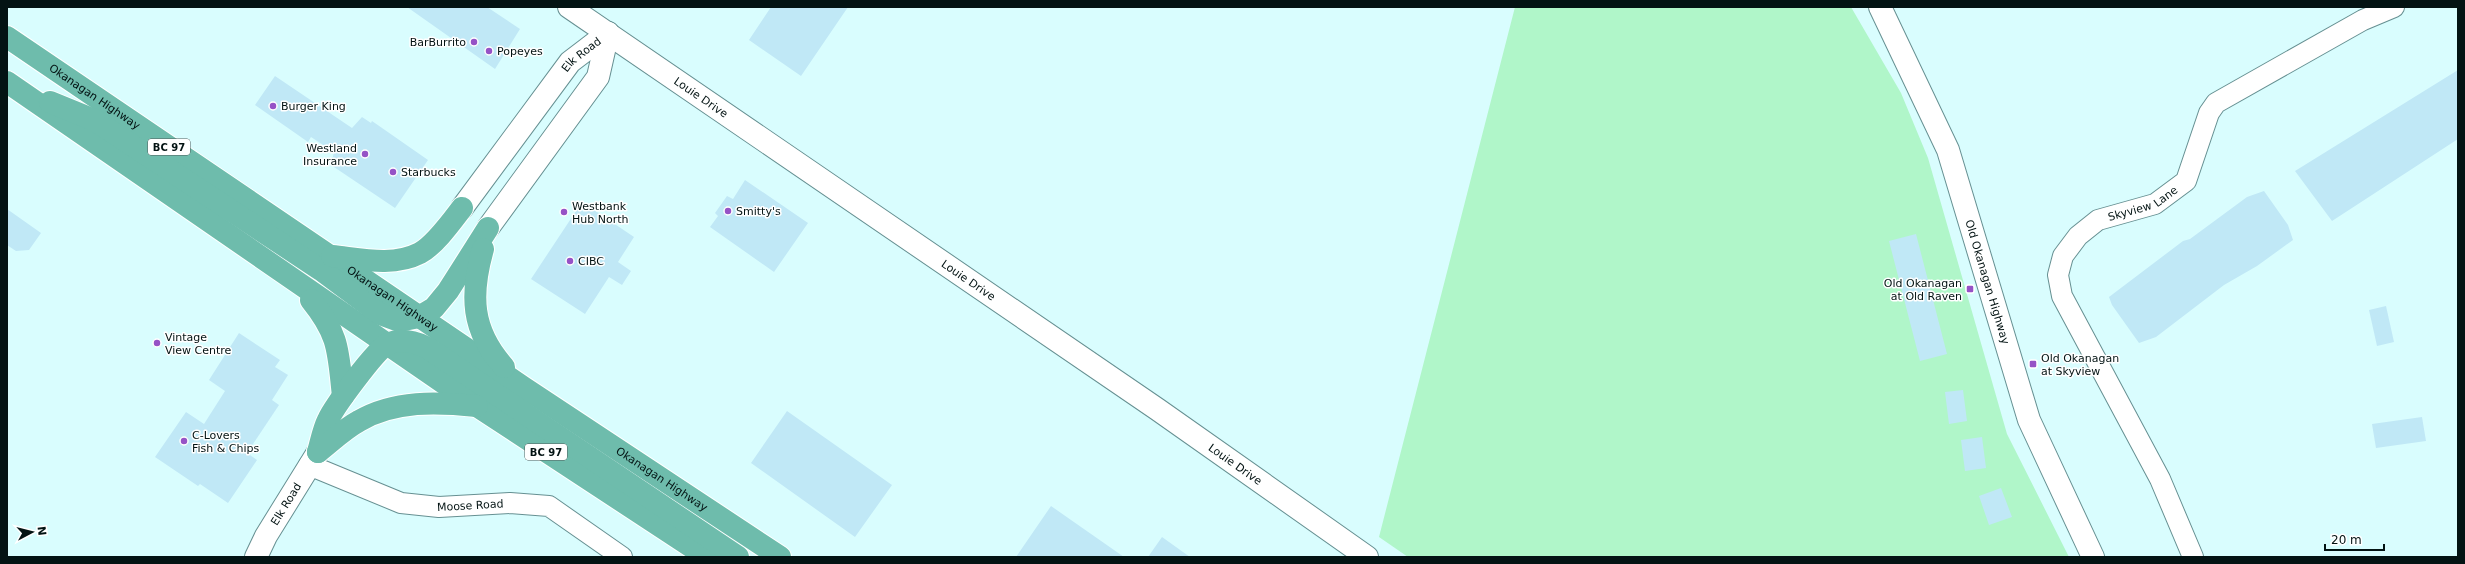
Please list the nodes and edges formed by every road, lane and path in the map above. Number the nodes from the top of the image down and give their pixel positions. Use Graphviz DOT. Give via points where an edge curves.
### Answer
graph roads {
  1 [pos="569,7"];
  2 [pos="1880,7"];
  3 [pos="2394,7"];
  4 [pos="608,33"];
  5 [pos="7,38"];
  6 [pos="10,84"];
  7 [pos="462,208"];
  8 [pos="488,228"];
  9 [pos="331,256"];
  10 [pos="299,286"];
  11 [pos="419,317"];
  12 [pos="387,344"];
  13 [pos="523,388"];
  14 [pos="343,396"];
  15 [pos="477,406"];
  16 [pos="313,459"];
  17 [pos="256,557"];
  18 [pos="622,557"];
  19 [pos="706,557"];
  20 [pos="738,557"];
  21 [pos="780,557"];
  22 [pos="1367,557"];
  23 [pos="2093,557"];
  24 [pos="2193,557"];
  1 -- 4 [label="street, Louie Drive"];
  2 -- 23 [label="street, Old Okanagan Highway" via="1948,150 2029,420"];
  3 -- 24 [label="street, Skyview Lane" via="2363,20 2216,102 2208,113 2186,181 2155,204 2098,220 2078,236 2063,256 2058,275 2062,296 2160,479"];
  4 -- 7 [label="street, Elk Road" via="570,62"];
  4 -- 8 [label="street, Elk Road" via="598,77"];
  4 -- 22 [label="street, Louie Drive" via="1157,409"];
  5 -- 9 [label="highway, Okanagan Highway / BC 97"];
  6 -- 10 [label="highway, BC 97"];
  6 -- 11 [label="highway" via="94,120 321,270 380,314 399,321"];
  7 -- 9 [label="highway" via="420,253 386,262"];
  8 -- 11 [label="highway" via="448,291 434,308"];
  8 -- 13 [label="highway" via="475,277 476,313 483,339 495,357"];
  9 -- 11 [label="highway, Okanagan Highway / BC 97"];
  10 -- 12 [label="highway, BC 97"];
  10 -- 14 [label="highway" via="326,319 337,340"];
  11 -- 13 [label="highway, Okanagan Highway / BC 97"];
  12 -- 14 [label="highway"];
  12 -- 15 [label="highway, BC 97"];
  12 -- 20 [label="highway" via="414,342 426,347"];
  13 -- 21 [label="highway, Okanagan Highway / BC 97"];
  14 -- 16 [label="highway" via="327,421"];
  15 -- 16 [label="highway" via="432,403 387,408 359,421"];
  15 -- 19 [label="highway, BC 97"];
  16 -- 17 [label="street, Elk Road"];
  16 -- 18 [label="street, Moose Road" via="402,504 439,507 510,503 550,506"];
}
